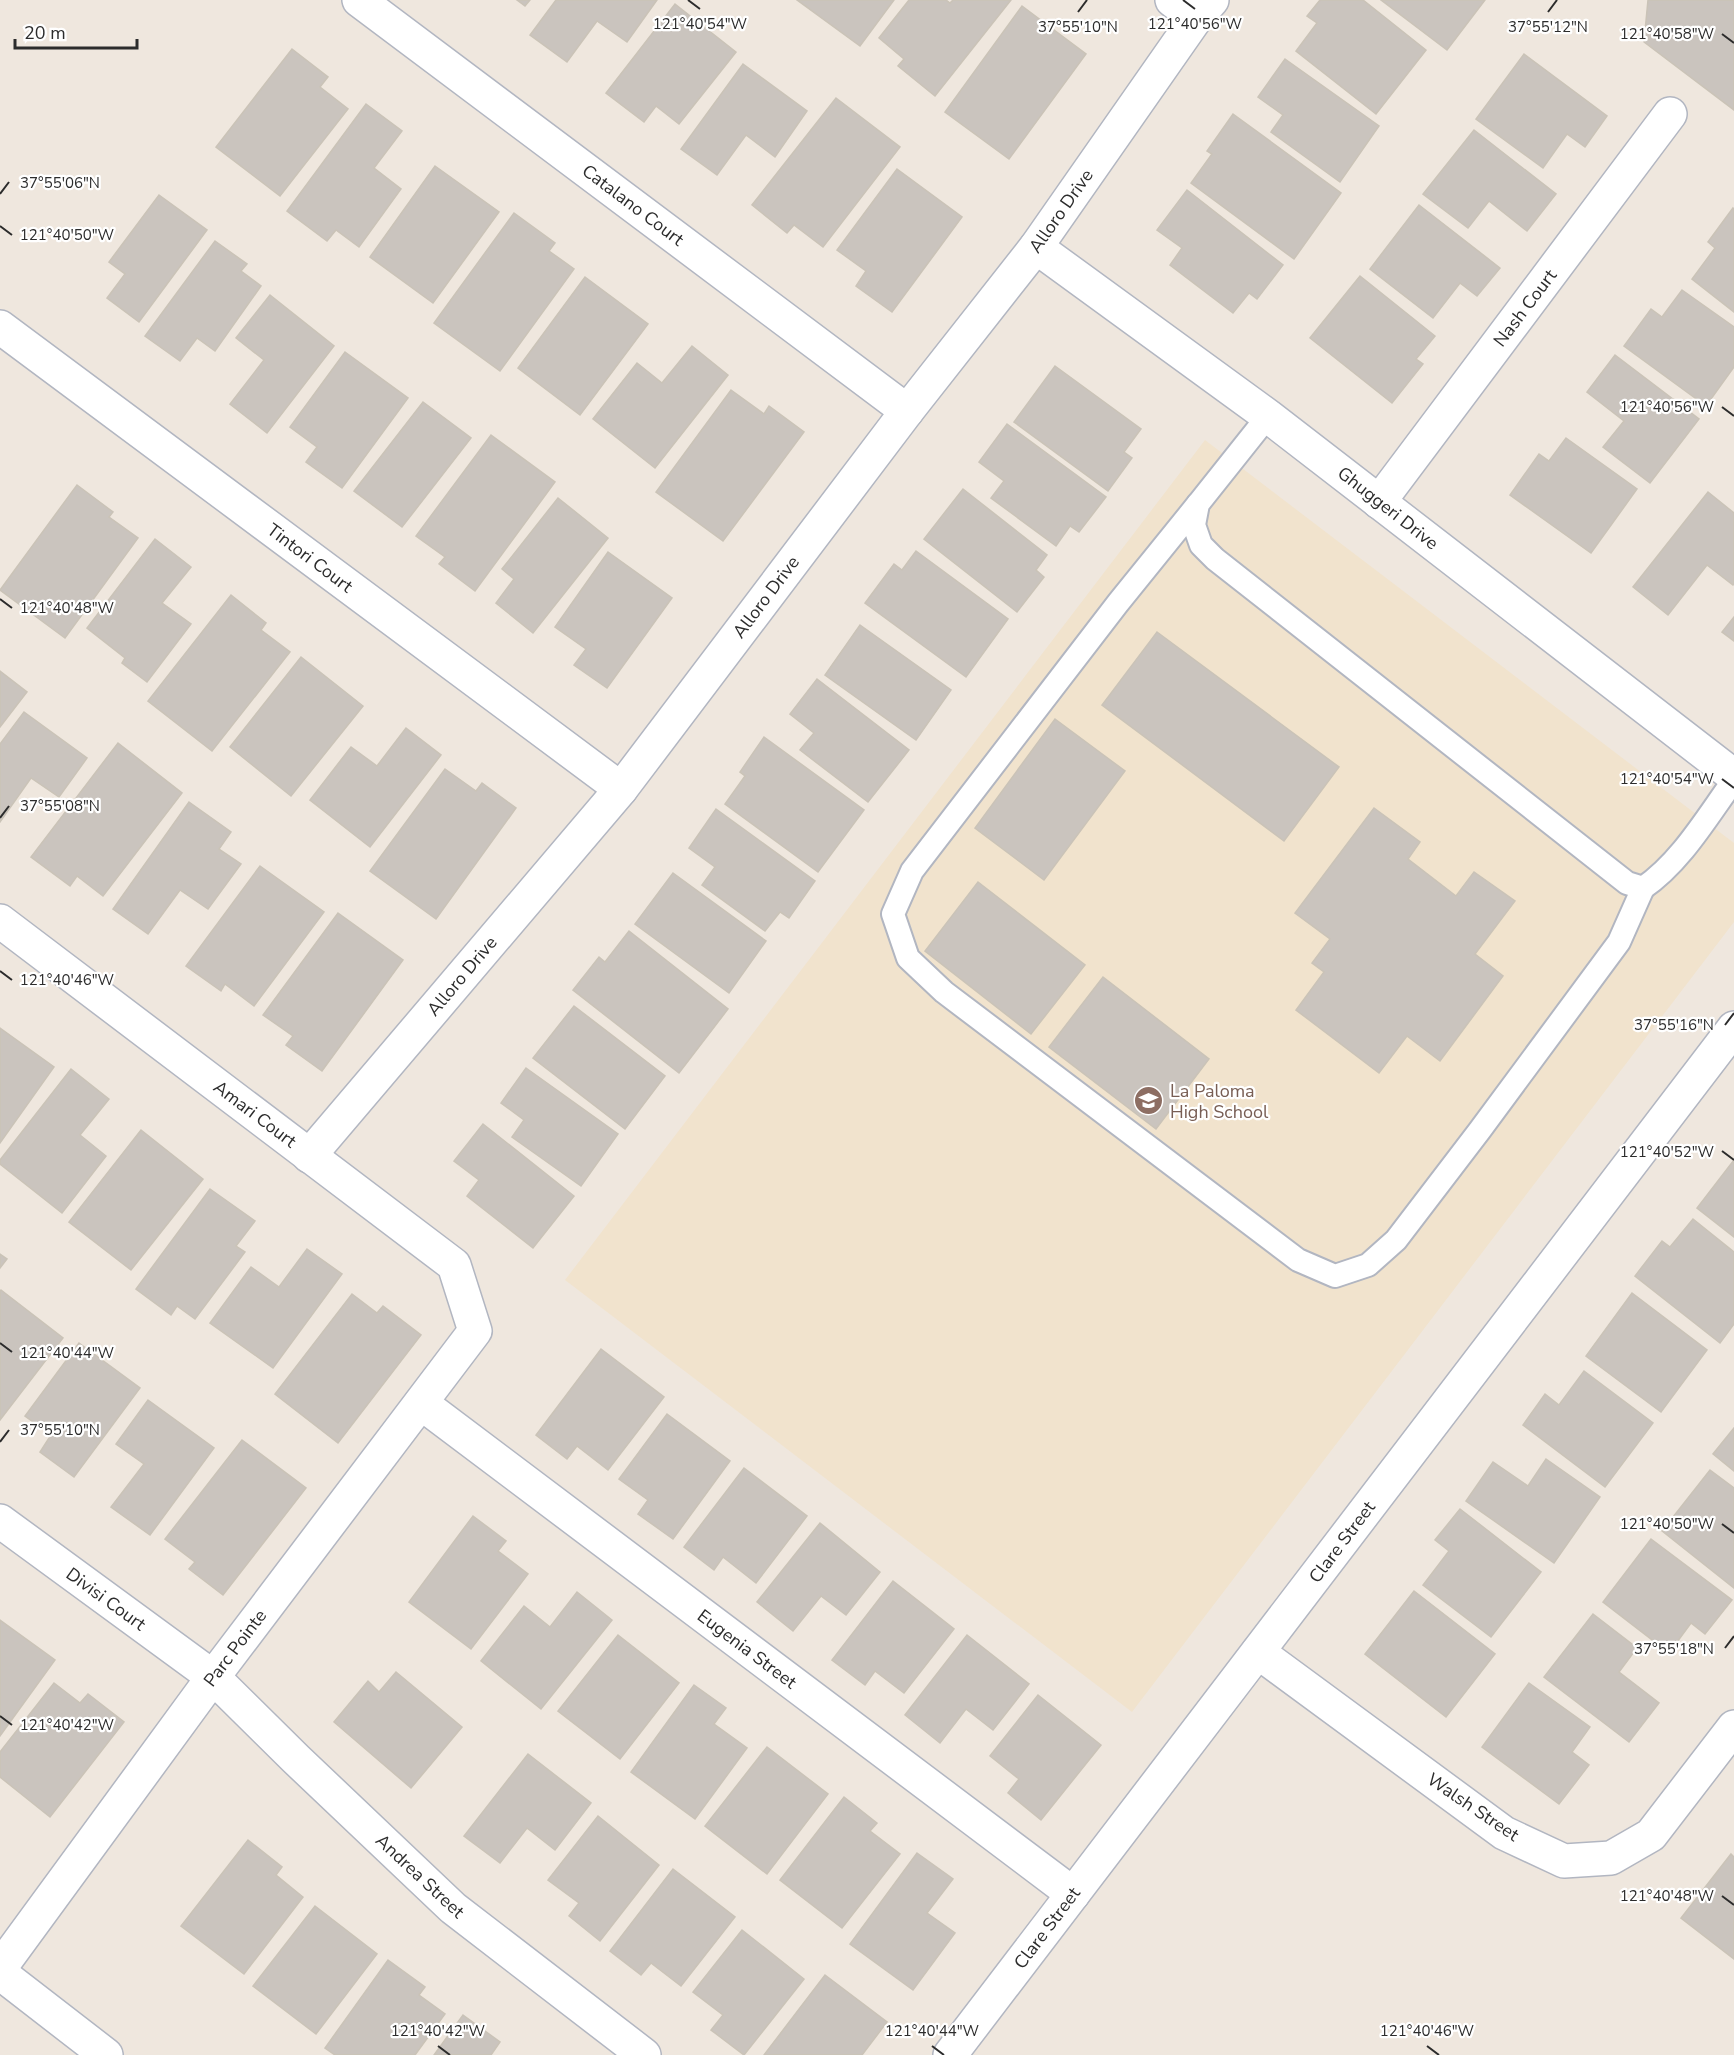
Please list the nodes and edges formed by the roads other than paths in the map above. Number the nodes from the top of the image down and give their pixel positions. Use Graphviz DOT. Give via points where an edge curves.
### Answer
graph roads {
  1 [pos="359,0"];
  2 [pos="1193,6"];
  3 [pos="1670,114"];
  4 [pos="1036,247"];
  5 [pos="0,327"];
  6 [pos="907,411"];
  7 [pos="1268,416"];
  8 [pos="1379,502"];
  9 [pos="1198,504"];
  10 [pos="1734,778"];
  11 [pos="621,789"];
  12 [pos="1643,888"];
  13 [pos="0,921"];
  14 [pos="1734,1028"];
  15 [pos="309,1156"];
  16 [pos="475,1331"];
  17 [pos="421,1403"];
  18 [pos="0,1521"];
  19 [pos="1258,1652"];
  20 [pos="213,1677"];
  21 [pos="1734,1727"];
  22 [pos="1073,1894"];
  23 [pos="0,1968"];
  24 [pos="0,1973"];
  25 [pos="106,2055"];
  26 [pos="644,2055"];
  27 [pos="950,2055"];
  1 -- 6 [label="street, Catalano Court"];
  2 -- 4 [label="street, Alloro Drive"];
  3 -- 8 [label="street, Nash Court"];
  4 -- 6 [label="street, Alloro Drive"];
  4 -- 7 [label="street, Ghuggeri Drive"];
  5 -- 11 [label="street, Tintori Court"];
  6 -- 11 [label="street, Alloro Drive"];
  7 -- 8 [label="street, Ghuggeri Drive"];
  7 -- 9 [label="lane"];
  8 -- 10 [label="street, Ghuggeri Drive"];
  9 -- 12 [label="lane" via="1194,525 1201,545 1215,559 1628,883"];
  9 -- 12 [label="lane" via="912,872 893,914 908,958 944,992 1298,1260 1335,1276 1368,1265 1396,1240 1619,942"];
  10 -- 12 [label="lane" via="1682,850 1658,878"];
  11 -- 15 [label="street, Alloro Drive"];
  13 -- 15 [label="street, Amari Court"];
  14 -- 19 [label="street, Clare Street"];
  15 -- 16 [label="street, Amari Court" via="454,1265"];
  16 -- 17 [label="street, Parc Pointe"];
  17 -- 20 [label="street, Parc Pointe"];
  17 -- 22 [label="street, Eugenia Street"];
  18 -- 20 [label="street, Divisi Court"];
  19 -- 21 [label="street, Walsh Street" via="1504,1833 1564,1862 1611,1858 1651,1835"];
  19 -- 22 [label="street, Clare Street"];
  20 -- 23 [label="street, Parc Pointe"];
  20 -- 26 [label="street, Andrea Street" via="453,1908"];
  22 -- 27 [label="street, Clare Street"];
  24 -- 25 [label="street"];
}
